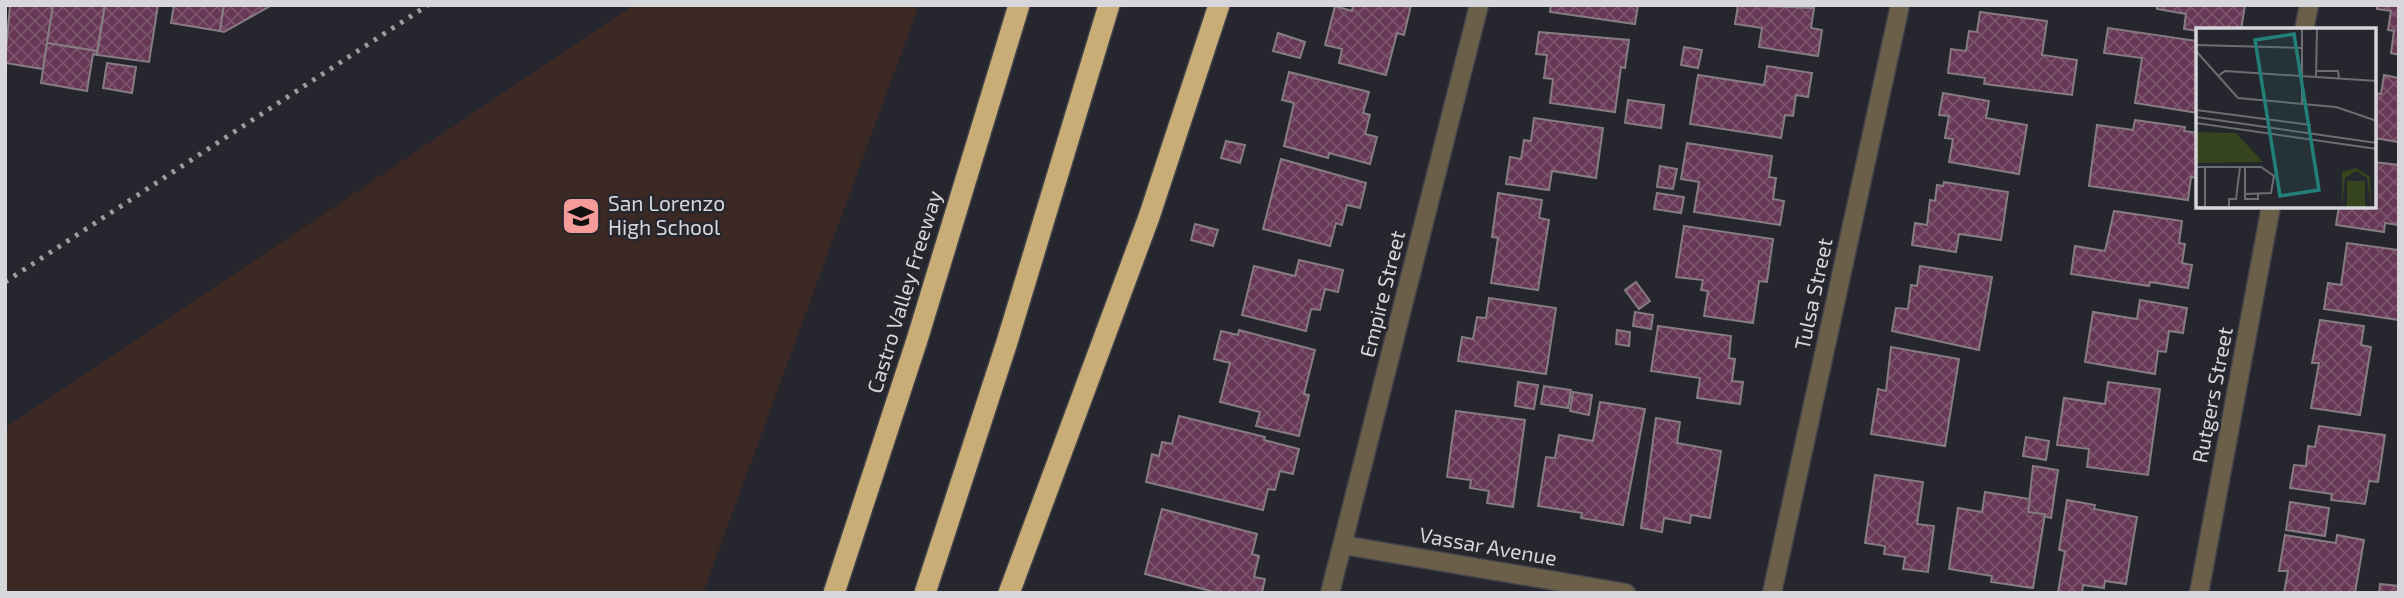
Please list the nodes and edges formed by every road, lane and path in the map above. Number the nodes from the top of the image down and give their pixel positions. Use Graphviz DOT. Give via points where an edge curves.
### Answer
graph roads {
  1 [pos="1019,5"];
  2 [pos="1109,5"];
  3 [pos="1219,5"];
  4 [pos="1479,5"];
  5 [pos="1900,5"];
  6 [pos="2309,5"];
  7 [pos="2304,28"];
  8 [pos="2271,208"];
  9 [pos="1343,545"];
  10 [pos="834,593"];
  11 [pos="925,593"];
  12 [pos="1009,593"];
  13 [pos="1330,593"];
  14 [pos="1626,593"];
  15 [pos="1772,593"];
  16 [pos="2199,593"];
  1 -- 10 [label="highway, Castro Valley Freeway"];
  2 -- 11 [label="highway"];
  3 -- 12 [label="highway" via="1149,217"];
  4 -- 9 [label="street, Empire Street"];
  5 -- 15 [label="street, Tulsa Street"];
  6 -- 7 [label="street"];
  8 -- 16 [label="street, Rutgers Street"];
  9 -- 13 [label="street, Empire Street"];
  9 -- 14 [label="street, Vassar Avenue"];
}
